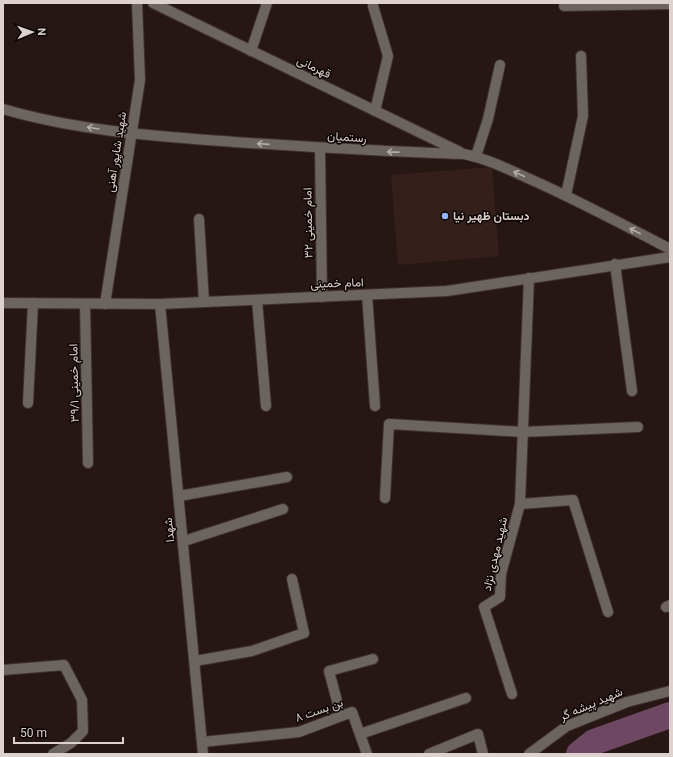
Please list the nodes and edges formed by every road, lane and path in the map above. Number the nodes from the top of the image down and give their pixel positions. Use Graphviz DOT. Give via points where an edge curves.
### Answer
graph roads {
  1 [pos="137,3"];
  2 [pos="153,3"];
  3 [pos="267,3"];
  4 [pos="373,3"];
  5 [pos="670,4"];
  6 [pos="564,6"];
  7 [pos="251,51"];
  8 [pos="580,56"];
  9 [pos="500,65"];
  10 [pos="3,109"];
  11 [pos="375,111"];
  12 [pos="132,134"];
  13 [pos="320,148"];
  14 [pos="464,154"];
  15 [pos="476,156"];
  16 [pos="566,195"];
  17 [pos="199,219"];
  18 [pos="670,249"];
  19 [pos="670,256"];
  20 [pos="615,264"];
  21 [pos="529,278"];
  22 [pos="366,295"];
  23 [pos="322,297"];
  24 [pos="257,300"];
  25 [pos="204,302"];
  26 [pos="3,303"];
  27 [pos="34,303"];
  28 [pos="85,304"];
  29 [pos="105,304"];
  30 [pos="160,304"];
  31 [pos="632,391"];
  32 [pos="28,403"];
  33 [pos="266,406"];
  34 [pos="376,406"];
  35 [pos="638,427"];
  36 [pos="523,432"];
  37 [pos="88,463"];
  38 [pos="287,477"];
  39 [pos="179,496"];
  40 [pos="386,498"];
  41 [pos="520,504"];
  42 [pos="283,509"];
  43 [pos="184,541"];
  44 [pos="292,579"];
  45 [pos="608,612"];
  46 [pos="373,659"];
  47 [pos="195,661"];
  48 [pos="3,670"];
  49 [pos="670,691"];
  50 [pos="512,694"];
  51 [pos="466,698"];
  52 [pos="341,716"];
  53 [pos="360,734"];
  54 [pos="202,742"];
  55 [pos="53,754"];
  56 [pos="203,754"];
  57 [pos="366,754"];
  58 [pos="429,754"];
  59 [pos="484,754"];
  60 [pos="529,754"];
  1 -- 12 [label="street, شهید شاپور آهنی" via="140,80"];
  2 -- 7 [label="street, قهرمانی"];
  3 -- 7 [label="street"];
  4 -- 11 [label="street" via="388,56"];
  5 -- 6 [label="street"];
  7 -- 11 [label="street, قهرمانی"];
  8 -- 16 [label="street" via="583,116"];
  9 -- 15 [label="street" via="488,119"];
  12 -- 10 [label="street, رستمیان, one-way" via="41,120"];
  11 -- 14 [label="street, قهرمانی"];
  13 -- 12 [label="street, رستمیان, one-way"];
  12 -- 29 [label="street, شهید شاپور آهنی"];
  14 -- 13 [label="street, رستمیان, one-way"];
  13 -- 23 [label="street, امام خمینی ۳۲"];
  14 -- 15 [label="street, رستمیان"];
  16 -- 15 [label="street, رستمیان, one-way"];
  18 -- 16 [label="street, رستمیان, one-way"];
  17 -- 25 [label="street"];
  19 -- 20 [label="street, امام خمینی"];
  20 -- 21 [label="street, امام خمینی"];
  20 -- 31 [label="street"];
  21 -- 22 [label="street, امام خمینی" via="447,292"];
  21 -- 36 [label="street, شهید مهدی نژاد"];
  22 -- 23 [label="street, امام خمینی"];
  22 -- 34 [label="street"];
  23 -- 24 [label="street, امام خمینی"];
  24 -- 25 [label="street, امام خمینی"];
  24 -- 33 [label="street"];
  25 -- 30 [label="street, امام خمینی"];
  26 -- 27 [label="street, امام خمینی"];
  27 -- 28 [label="street, امام خمینی"];
  27 -- 32 [label="street"];
  28 -- 29 [label="street, امام خمینی"];
  28 -- 37 [label="street, امام خمینی ۳۹/۱"];
  29 -- 30 [label="street, امام خمینی"];
  30 -- 39 [label="street, شهدا"];
  35 -- 36 [label="street"];
  36 -- 40 [label="street" via="389,424"];
  36 -- 41 [label="street, شهید مهدی نژاد"];
  38 -- 39 [label="street"];
  39 -- 43 [label="street, شهدا"];
  41 -- 45 [label="street" via="573,500"];
  41 -- 50 [label="street, شهید مهدی نژاد" via="502,574 500,597 484,607"];
  42 -- 43 [label="street"];
  43 -- 47 [label="street, شهدا"];
  44 -- 47 [label="street" via="304,633 252,651"];
  46 -- 52 [label="street" via="328,671"];
  47 -- 54 [label="street, شهدا"];
  48 -- 55 [label="street" via="64,665 82,700 83,731 71,743"];
  49 -- 60 [label="street, شهید پیشه گر" via="627,702 567,726"];
  51 -- 53 [label="street"];
  52 -- 53 [label="street, بن بست ۸" via="352,712"];
  52 -- 54 [label="street, بن بست ۸" via="299,732"];
  53 -- 57 [label="street, بن بست ۸"];
  54 -- 56 [label="street, شهدا"];
  58 -- 59 [label="street" via="478,734"];
}
